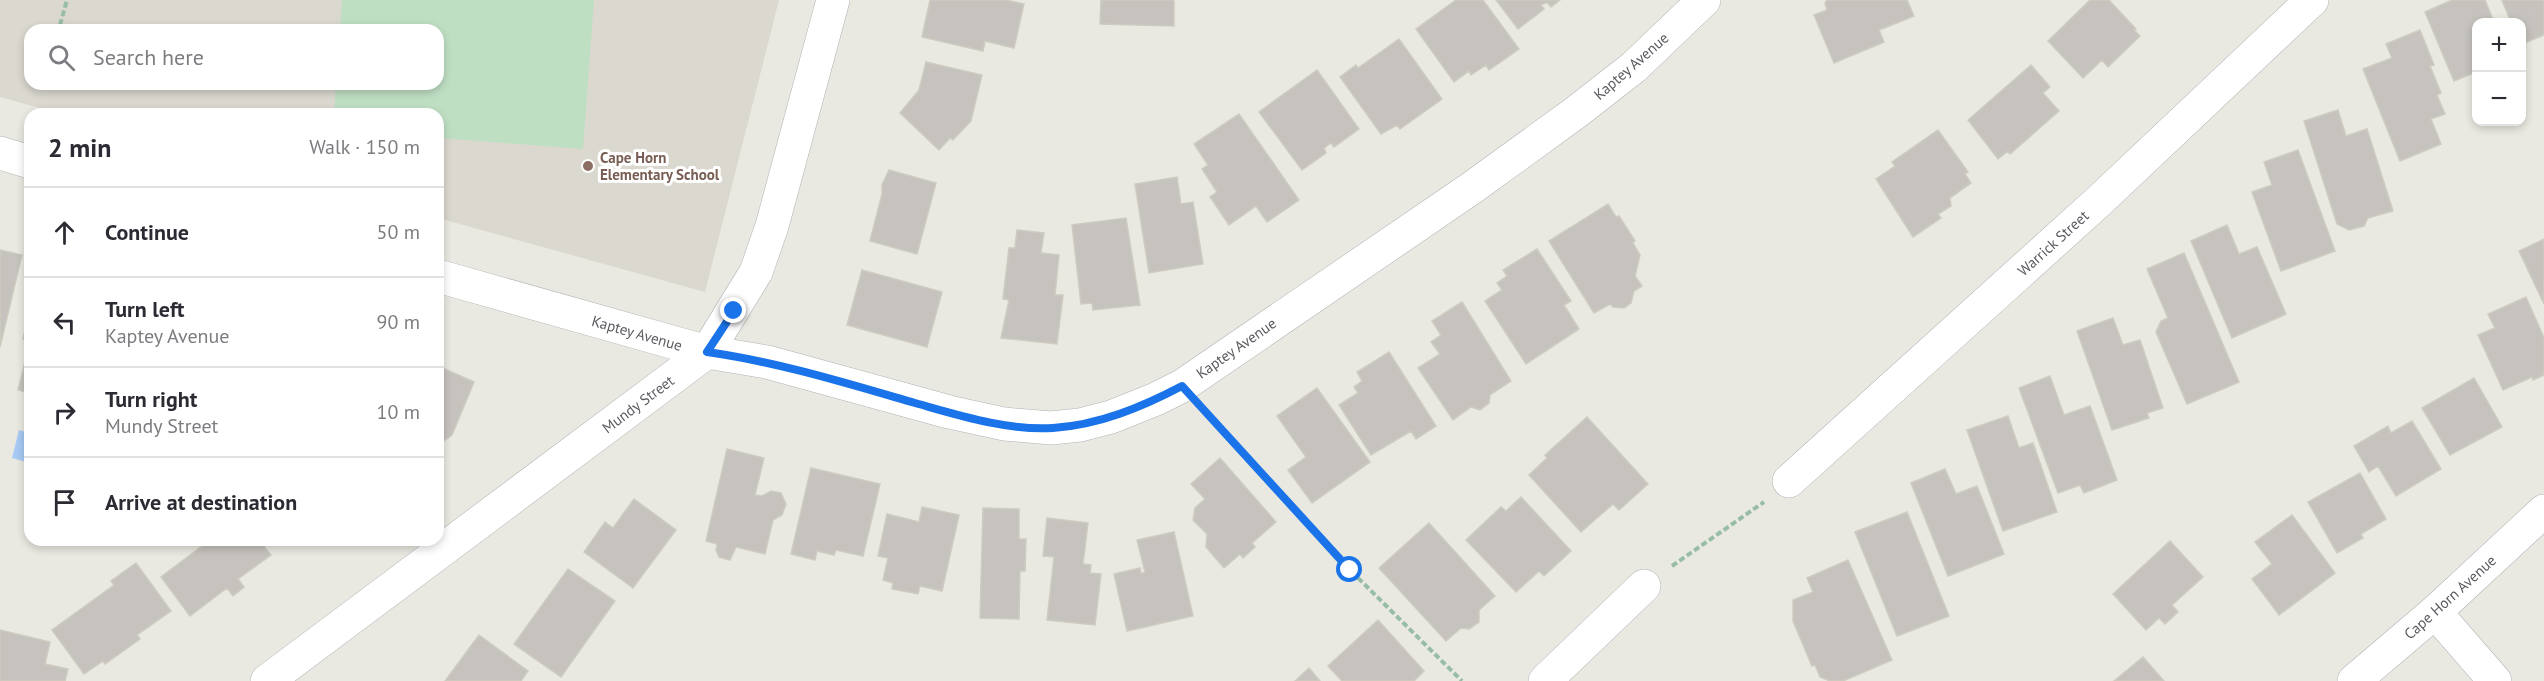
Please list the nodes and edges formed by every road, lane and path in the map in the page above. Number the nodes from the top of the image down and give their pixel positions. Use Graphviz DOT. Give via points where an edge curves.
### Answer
graph roads {
  1 [pos="67,0"];
  2 [pos="833,0"];
  3 [pos="1704,0"];
  4 [pos="2313,0"];
  5 [pos="60,24"];
  6 [pos="0,153"];
  7 [pos="24,160"];
  8 [pos="444,278"];
  9 [pos="707,352"];
  10 [pos="1182,386"];
  11 [pos="1789,481"];
  12 [pos="2544,511"];
  13 [pos="1644,586"];
  14 [pos="2435,612"];
  15 [pos="267,681"];
  16 [pos="1462,681"];
  17 [pos="1545,681"];
  18 [pos="2354,681"];
  19 [pos="2495,681"];
  1 -- 5 [label="path"];
  2 -- 9 [label="street, Mundy Street" via="763,254"];
  3 -- 10 [label="street, Kaptey Avenue" via="1634,67 1575,113"];
  4 -- 11 [label="street, Warrick Street" via="2099,201"];
  6 -- 7 [label="street"];
  8 -- 9 [label="street, Kaptey Avenue"];
  9 -- 10 [label="street, Kaptey Avenue" via="767,362 949,412 1004,424 1051,428 1111,417"];
  9 -- 15 [label="street, Mundy Street"];
  10 -- 16 [label="path" via="1350,570"];
  11 -- 13 [label="path"];
  12 -- 14 [label="street, Cape Horn Avenue"];
  13 -- 17 [label="street"];
  14 -- 18 [label="street, Cape Horn Avenue"];
  14 -- 19 [label="street"];
}
